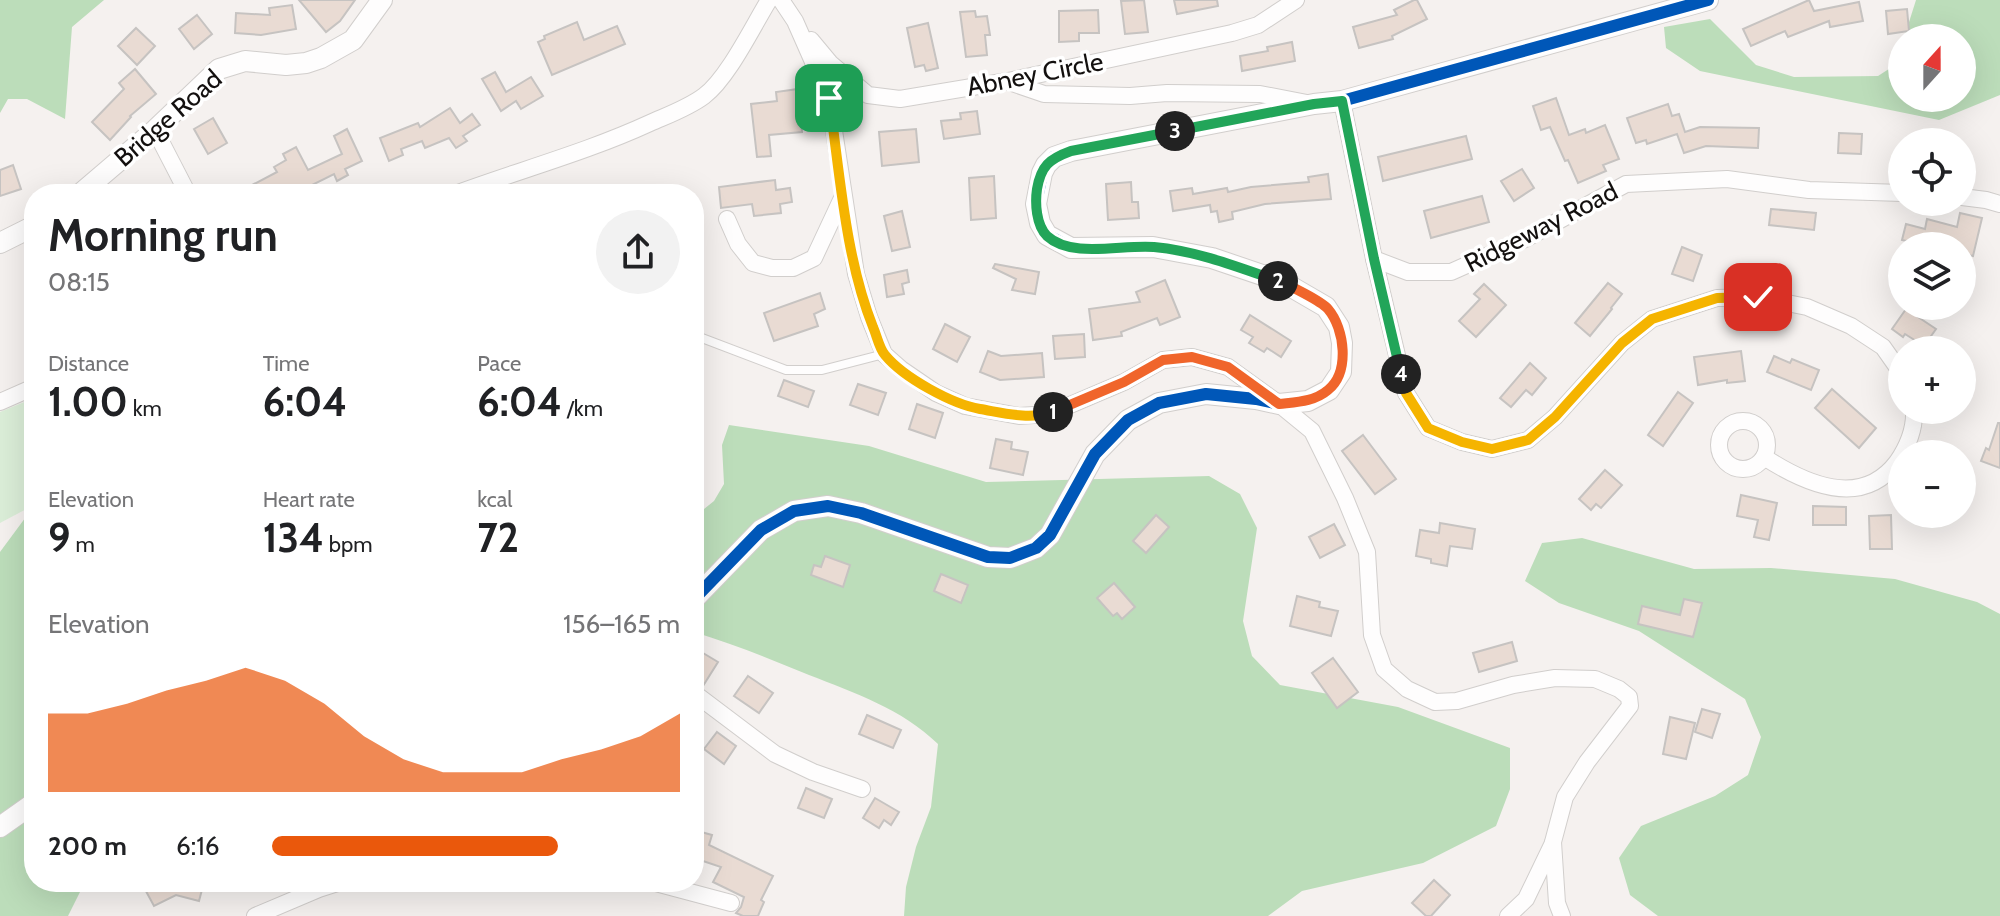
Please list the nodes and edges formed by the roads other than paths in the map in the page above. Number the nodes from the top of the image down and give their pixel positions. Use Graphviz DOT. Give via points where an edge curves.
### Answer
graph roads {
  1 [pos="382,0"];
  2 [pos="769,0"];
  3 [pos="781,0"];
  4 [pos="1296,0"];
  5 [pos="1708,0"];
  6 [pos="795,21"];
  7 [pos="1008,81"];
  8 [pos="1342,101"];
  9 [pos="1314,104"];
  10 [pos="155,130"];
  11 [pos="92,184"];
  12 [pos="183,184"];
  13 [pos="482,184"];
  14 [pos="1888,193"];
  15 [pos="843,196"];
  16 [pos="1976,199"];
  17 [pos="2000,204"];
  18 [pos="727,219"];
  19 [pos="24,231"];
  20 [pos="0,243"];
  21 [pos="1374,259"];
  22 [pos="704,339"];
  23 [pos="884,354"];
  24 [pos="1888,354"];
  25 [pos="24,391"];
  26 [pos="0,402"];
  27 [pos="1279,404"];
  28 [pos="1913,424"];
  29 [pos="1764,457"];
  30 [pos="704,589"];
  31 [pos="704,701"];
  32 [pos="862,789"];
  33 [pos="24,810"];
  34 [pos="0,827"];
  35 [pos="1553,842"];
  36 [pos="312,892"];
  37 [pos="690,892"];
  38 [pos="731,903"];
  39 [pos="255,916"];
  40 [pos="1508,916"];
  41 [pos="1562,916"];
  1 -- 10 [label="street, Bridge Road" via="353,40 321,58 286,65 245,61 219,69"];
  2 -- 13 [label="street" via="706,95 610,141"];
  3 -- 6 [label="street, Abney Circle"];
  4 -- 7 [label="street, Abney Circle" via="1258,25 1232,33"];
  5 -- 8 [label="street"];
  6 -- 7 [label="street, Abney Circle" via="831,64 868,95 900,99"];
  6 -- 15 [label="street, Abney Circle" via="829,98"];
  7 -- 9 [label="street" via="1044,94 1260,94"];
  8 -- 9 [label="street"];
  8 -- 21 [label="street"];
  9 -- 27 [label="street" via="1054,157 1046,165 1036,204 1047,235 1071,248 1153,247 1212,258 1283,282 1326,307 1339,327 1341,372 1329,390 1308,401"];
  10 -- 11 [label="street, Bridge Road"];
  10 -- 12 [label="street"];
  14 -- 21 [label="street, Ridgeway Road" via="1809,190 1727,179 1626,184 1451,272 1408,272"];
  15 -- 18 [label="street" via="814,258 793,268 753,263"];
  15 -- 23 [label="street, Abney Circle" via="856,274"];
  16 -- 17 [label="street"];
  19 -- 20 [label="street"];
  21 -- 24 [label="street" via="1406,393 1428,428 1492,449 1528,440 1652,319 1717,298 1758,297 1807,307 1851,326"];
  22 -- 23 [label="lane" via="786,370 822,370"];
  23 -- 27 [label="street, Abney Circle" via="936,393 965,406 1019,416 1049,414 1163,360 1192,357 1228,367"];
  25 -- 26 [label="street"];
  27 -- 30 [label="street" via="1206,394 1159,403 1128,420 1095,454 1050,535 1036,548 1010,558 988,557 828,506 794,511 761,530"];
  27 -- 35 [label="street, Abney Circle" via="1312,431 1345,498 1367,552 1372,635 1384,669 1407,689 1435,702 1457,701 1555,678 1595,679 1629,697 1630,706 1565,797"];
  28 -- 29 [label="street" via="1892,468 1877,481 1853,489 1830,488 1788,473"];
  31 -- 32 [label="street" via="775,754"];
  33 -- 34 [label="street"];
  35 -- 40 [label="street" via="1526,899"];
  35 -- 41 [label="street"];
  36 -- 39 [label="street"];
  37 -- 38 [label="street"];
}
